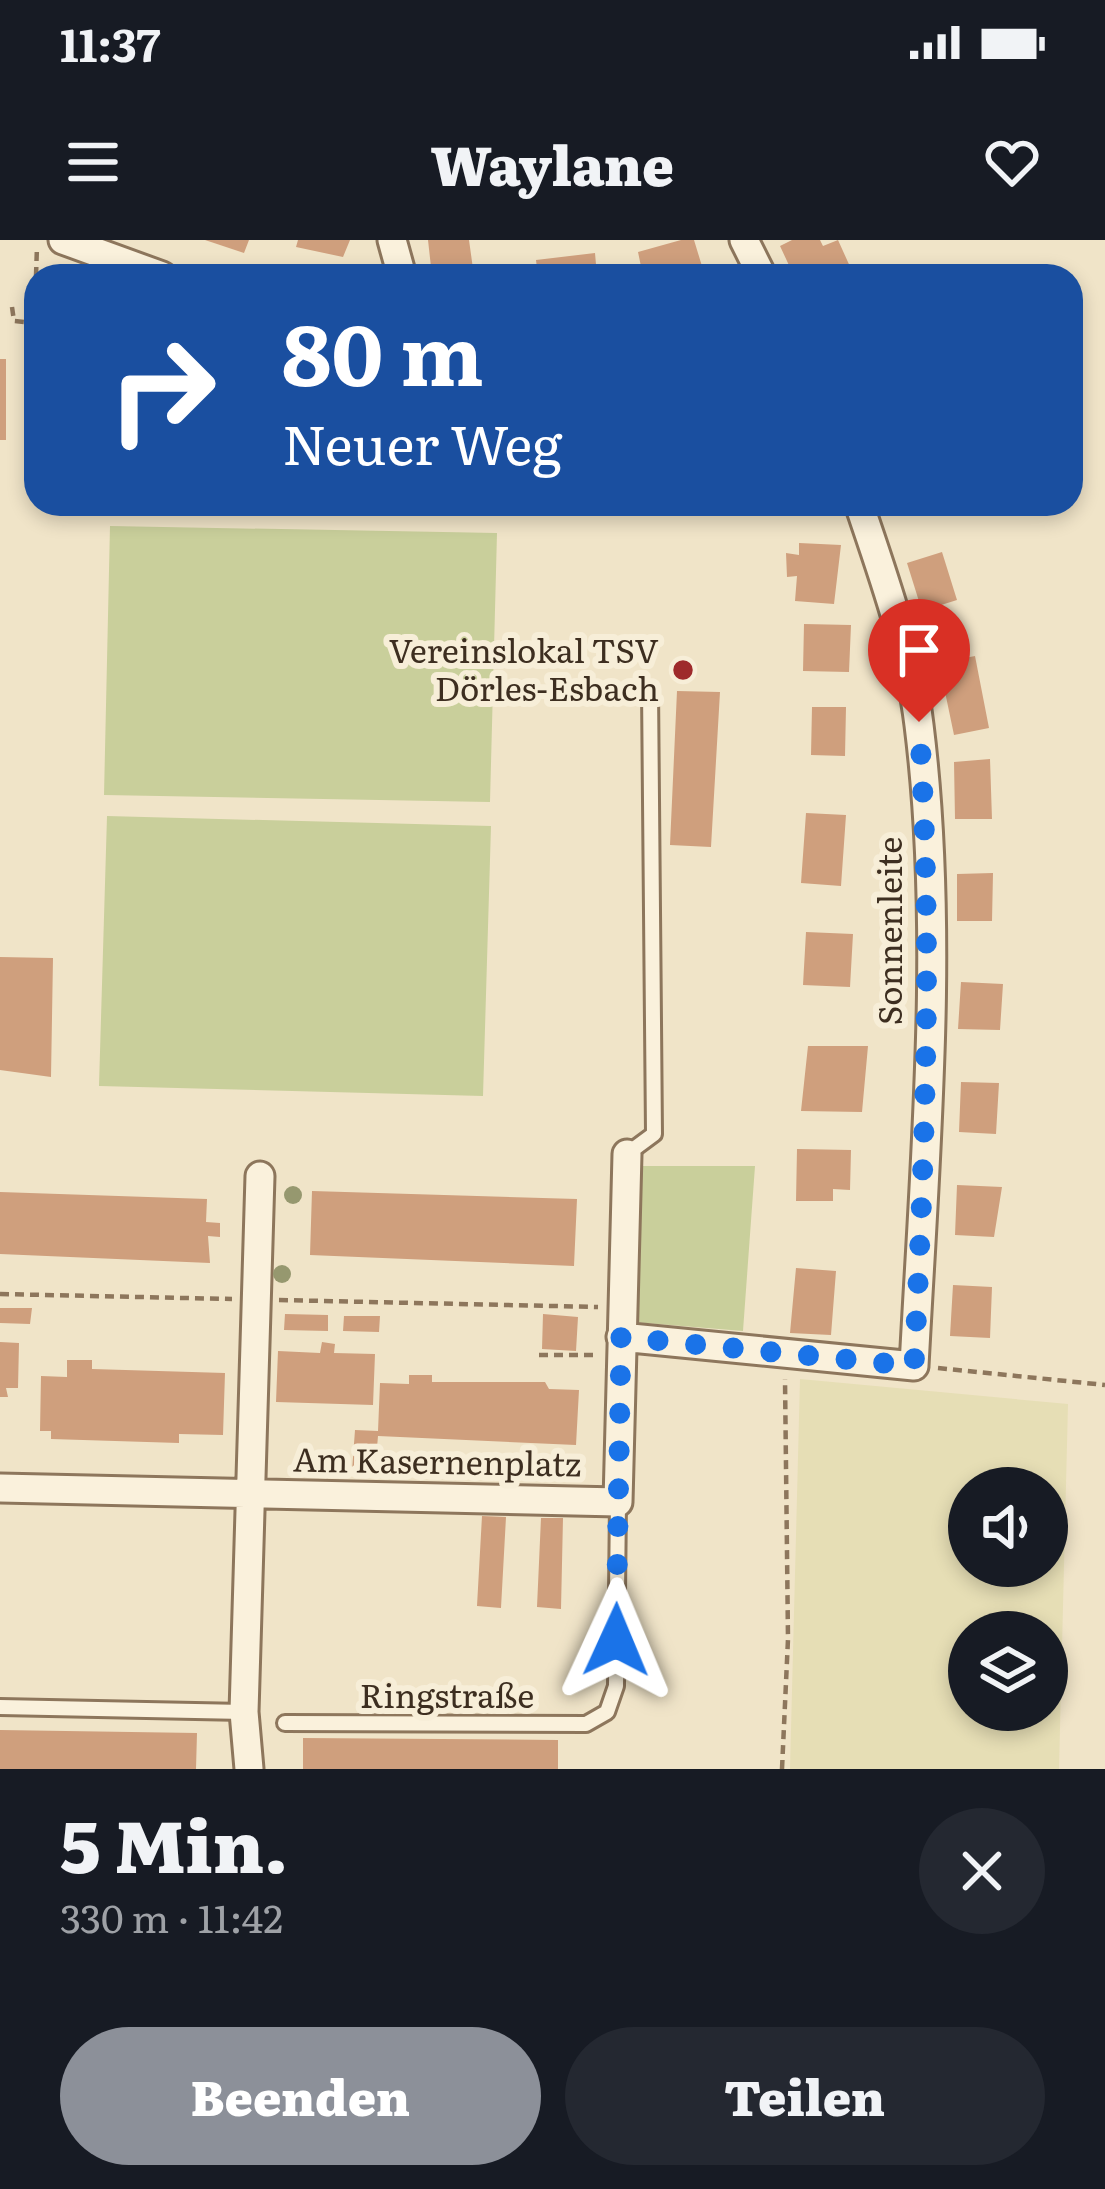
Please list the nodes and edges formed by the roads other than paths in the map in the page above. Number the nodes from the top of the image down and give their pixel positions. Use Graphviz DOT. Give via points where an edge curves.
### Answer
graph roads {
  1 [pos="63,240"];
  2 [pos="129,264"];
  3 [pos="863,516"];
  4 [pos="650,689"];
  5 [pos="627,1154"];
  6 [pos="260,1176"];
  7 [pos="620,1346"];
  8 [pos="0,1488"];
  9 [pos="254,1494"];
  10 [pos="618,1502"];
  11 [pos="0,1708"];
  12 [pos="244,1712"];
  13 [pos="284,1723"];
  14 [pos="249,1769"];
  1 -- 2 [label="street"];
  3 -- 7 [label="street, Sonnenleite" via="919,722 928,856 927,1119 914,1366"];
  4 -- 5 [label="lane" via="654,1134"];
  5 -- 7 [label="street"];
  6 -- 9 [label="street, Am Kasernenplatz"];
  7 -- 10 [label="street"];
  8 -- 9 [label="street, Am Kasernenplatz"];
  9 -- 10 [label="street, Am Kasernenplatz"];
  9 -- 12 [label="street, Am Kasernenplatz"];
  10 -- 13 [label="lane, Ringstraße" via="616,1686 607,1712 586,1724"];
  11 -- 12 [label="lane"];
  12 -- 14 [label="street, Am Kasernenplatz"];
}
